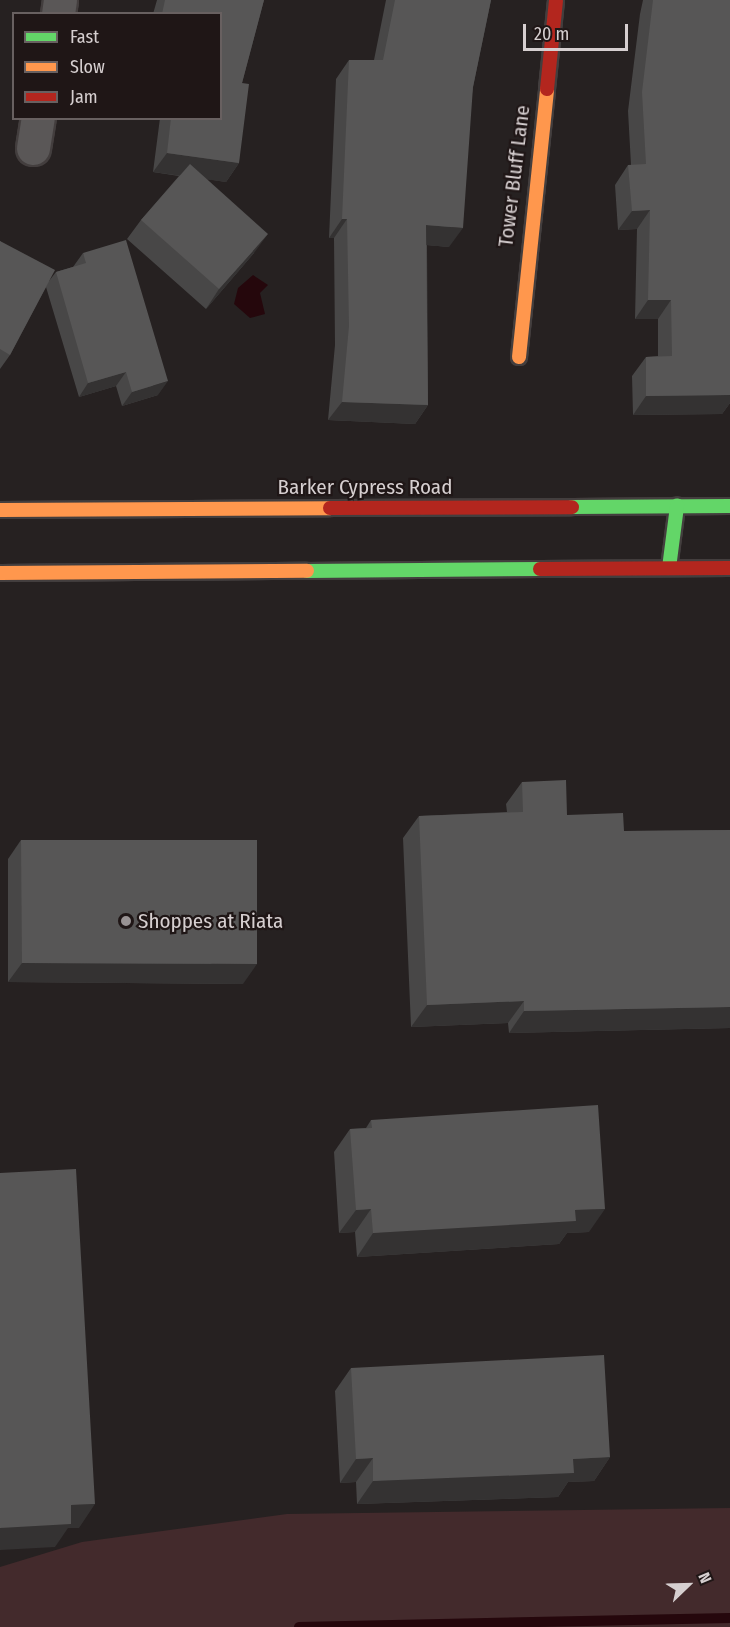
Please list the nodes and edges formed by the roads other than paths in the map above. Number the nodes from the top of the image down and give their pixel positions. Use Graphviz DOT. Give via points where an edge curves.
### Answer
graph roads {
  1 [pos="556,0"];
  2 [pos="519,357"];
  3 [pos="677,506"];
  4 [pos="730,506"];
  5 [pos="0,510"];
  6 [pos="669,568"];
  7 [pos="730,568"];
  8 [pos="0,573"];
  1 -- 2 [label="main road, Tower Bluff Lane"];
  3 -- 4 [label="main road, Barker Cypress Road"];
  3 -- 5 [label="main road, Barker Cypress Road"];
  3 -- 6 [label="main road"];
  6 -- 7 [label="main road"];
  6 -- 8 [label="main road"];
}
